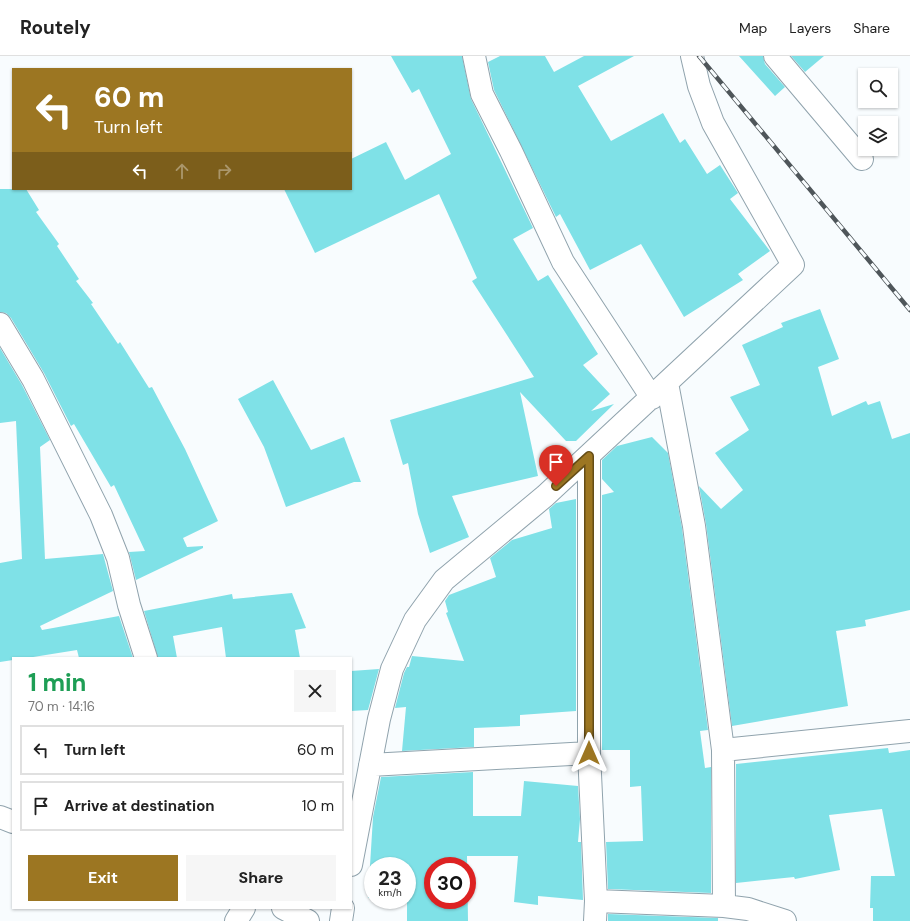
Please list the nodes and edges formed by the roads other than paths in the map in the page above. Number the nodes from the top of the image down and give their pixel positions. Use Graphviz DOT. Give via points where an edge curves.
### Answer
graph roads {
  1 [pos="474,56"];
  2 [pos="692,56"];
  3 [pos="775,56"];
  4 [pos="862,159"];
  5 [pos="0,324"];
  6 [pos="667,383"];
  7 [pos="652,398"];
  8 [pos="589,456"];
  9 [pos="146,657"];
  10 [pos="910,731"];
  11 [pos="723,750"];
  12 [pos="589,753"];
  13 [pos="370,765"];
  14 [pos="0,817"];
  15 [pos="12,822"];
  16 [pos="352,860"];
  17 [pos="724,906"];
  18 [pos="243,909"];
  19 [pos="285,909"];
  20 [pos="343,909"];
  21 [pos="595,911"];
  22 [pos="236,921"];
  23 [pos="308,921"];
  24 [pos="341,921"];
  25 [pos="784,921"];
  1 -- 7 [label="street" via="482,94 563,262"];
  2 -- 6 [label="street" via="698,86 713,123 793,265"];
  3 -- 4 [label="street"];
  5 -- 9 [label="street" via="33,379 101,515 118,558 129,605"];
  6 -- 7 [label="street"];
  6 -- 11 [label="street" via="694,526"];
  7 -- 8 [label="street"];
  8 -- 12 [label="street"];
  8 -- 13 [label="street" via="444,580 414,620 392,669"];
  10 -- 11 [label="street"];
  11 -- 17 [label="street"];
  12 -- 13 [label="street"];
  12 -- 21 [label="street"];
  13 -- 16 [label="street"];
  14 -- 15 [label="street"];
  17 -- 21 [label="street"];
  17 -- 25 [label="street" via="748,909"];
  18 -- 22 [label="street"];
  19 -- 23 [label="street"];
  20 -- 24 [label="street"];
}
